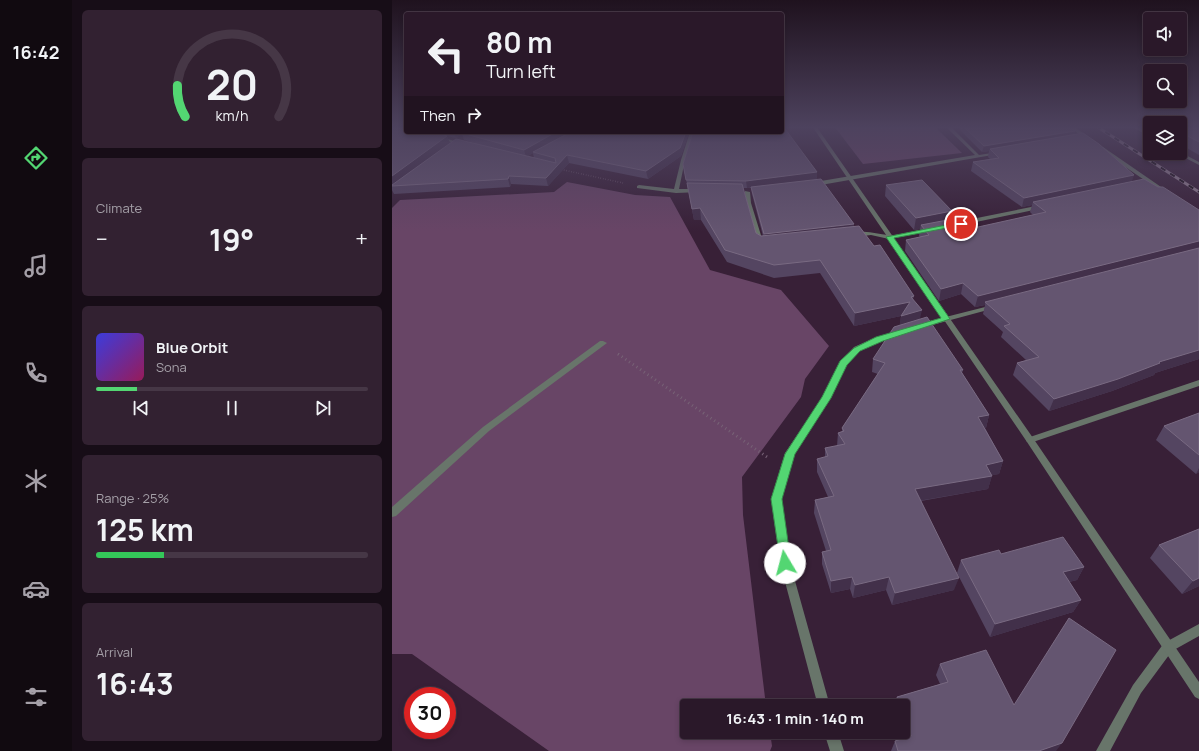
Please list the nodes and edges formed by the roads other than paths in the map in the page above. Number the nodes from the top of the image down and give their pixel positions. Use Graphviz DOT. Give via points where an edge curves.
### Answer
graph roads {
  1 [pos="683,161"];
  2 [pos="838,161"];
  3 [pos="948,161"];
  4 [pos="1121,161"];
  5 [pos="849,178"];
  6 [pos="1152,183"];
  7 [pos="812,184"];
  8 [pos="1144,185"];
  9 [pos="638,187"];
  10 [pos="676,191"];
  11 [pos="707,191"];
  12 [pos="739,191"];
  13 [pos="754,191"];
  14 [pos="747,192"];
  15 [pos="1164,192"];
  16 [pos="1046,206"];
  17 [pos="947,226"];
  18 [pos="940,228"];
  19 [pos="847,235"];
  20 [pos="889,237"];
  21 [pos="769,244"];
  22 [pos="1000,305"];
  23 [pos="946,319"];
  24 [pos="603,343"];
  25 [pos="1199,383"];
  26 [pos="1030,440"];
  27 [pos="392,513"];
  28 [pos="1199,630"];
  29 [pos="1168,647"];
  30 [pos="1199,693"];
  31 [pos="822,699"];
  32 [pos="834,739"];
  33 [pos="837,751"];
  34 [pos="1103,751"];
  1 -- 10 [label="street"];
  2 -- 5 [label="street"];
  3 -- 5 [label="street"];
  4 -- 6 [label="street"];
  5 -- 7 [label="street"];
  5 -- 20 [label="street"];
  6 -- 8 [label="street"];
  6 -- 15 [label="street"];
  9 -- 10 [label="street"];
  10 -- 11 [label="street"];
  12 -- 14 [label="street"];
  13 -- 14 [label="street"];
  14 -- 21 [label="street" via="761,245"];
  16 -- 17 [label="street"];
  18 -- 20 [label="street"];
  19 -- 20 [label="street" via="871,233"];
  20 -- 23 [label="street"];
  22 -- 23 [label="street"];
  23 -- 26 [label="street"];
  23 -- 31 [label="street" via="880,339 857,350 844,363 827,398 790,454 785,469 776,499 785,563"];
  24 -- 27 [label="street" via="486,429"];
  25 -- 26 [label="street"];
  26 -- 29 [label="street"];
  28 -- 29 [label="street"];
  29 -- 30 [label="street"];
  29 -- 34 [label="street" via="1137,690"];
  32 -- 33 [label="street"];
}
